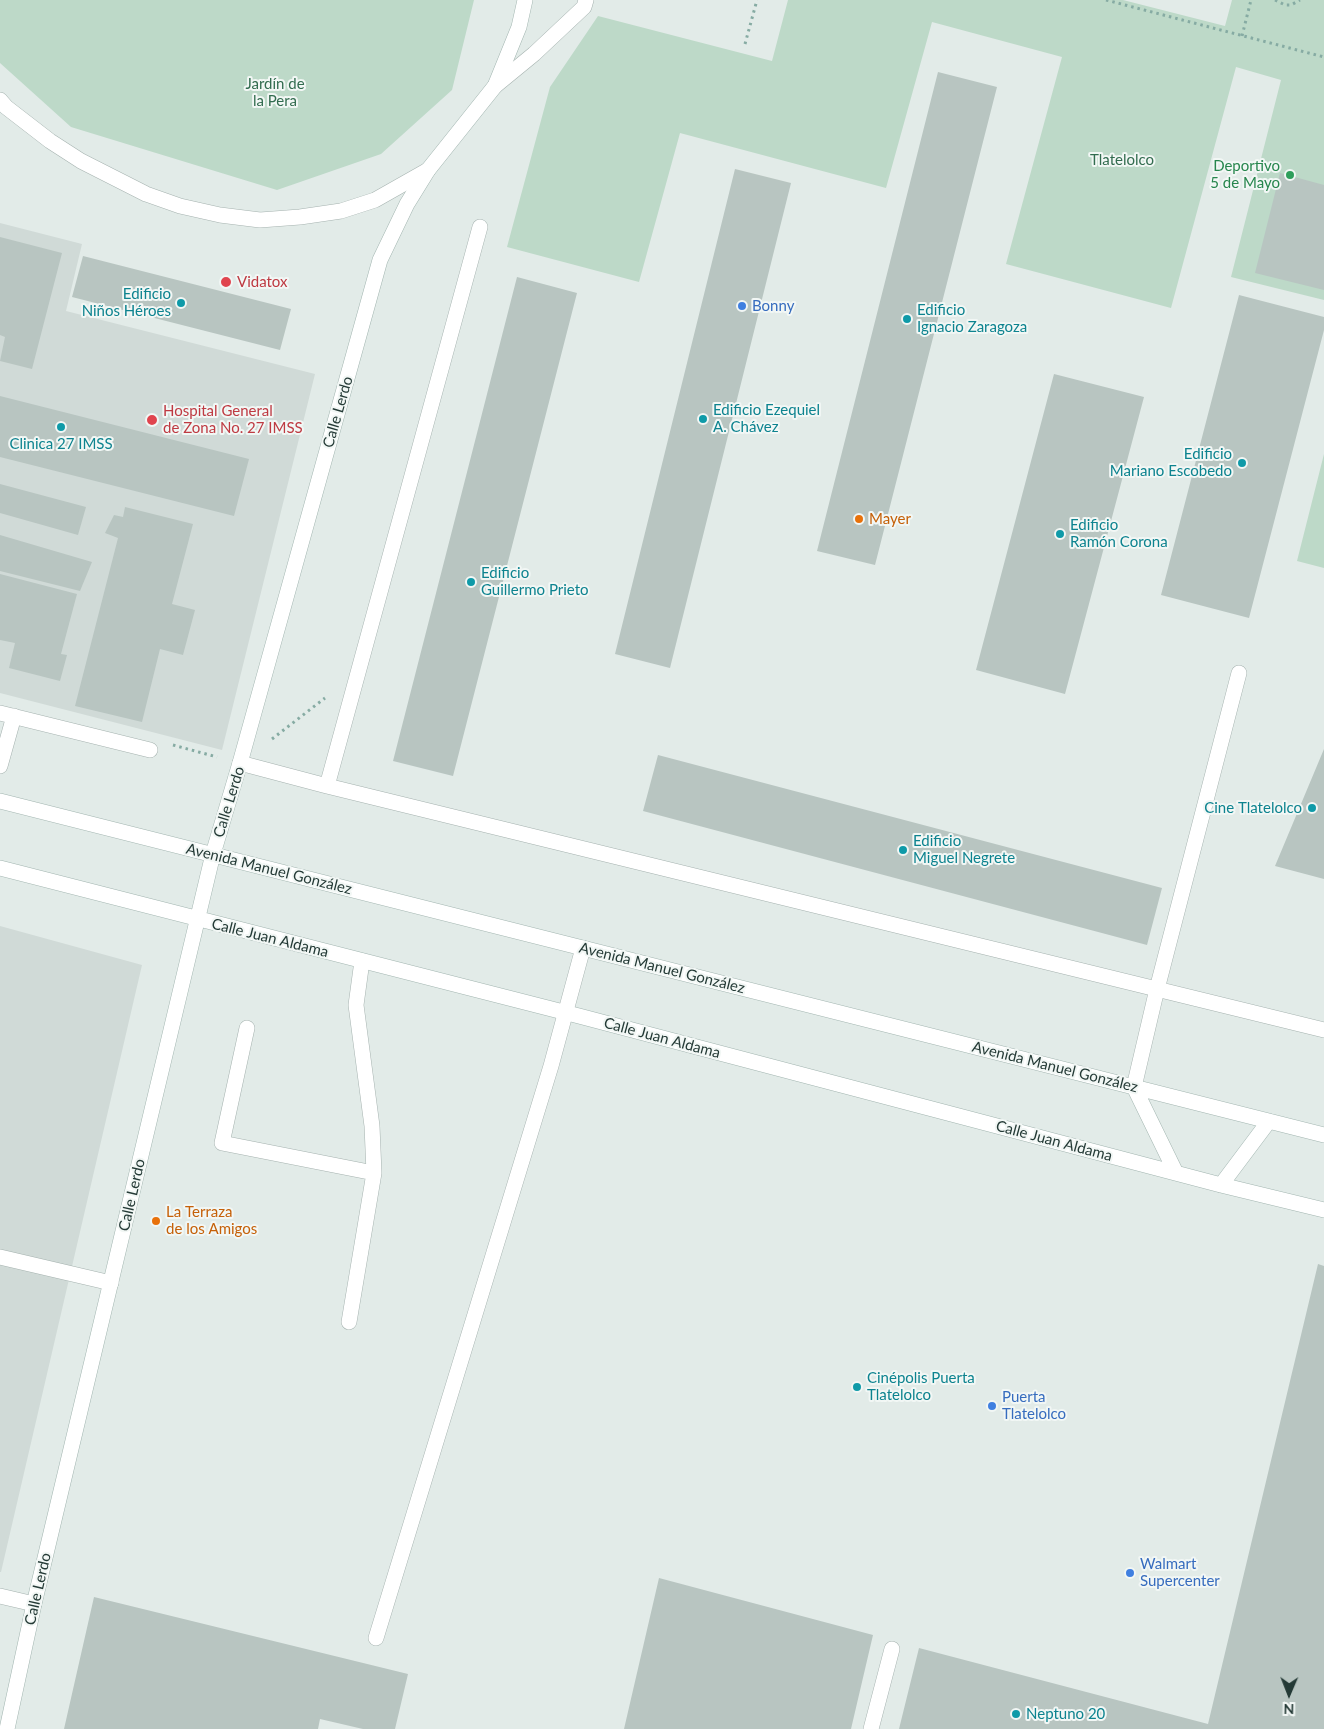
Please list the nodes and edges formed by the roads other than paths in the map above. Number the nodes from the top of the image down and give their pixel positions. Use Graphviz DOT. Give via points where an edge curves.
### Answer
graph roads {
  1 [pos="525,0"];
  2 [pos="586,0"];
  3 [pos="495,86"];
  4 [pos="0,100"];
  5 [pos="428,170"];
  6 [pos="480,227"];
  7 [pos="1239,673"];
  8 [pos="7,715"];
  9 [pos="150,750"];
  10 [pos="240,763"];
  11 [pos="0,766"];
  12 [pos="327,786"];
  13 [pos="0,801"];
  14 [pos="213,854"];
  15 [pos="0,868"];
  16 [pos="198,919"];
  17 [pos="583,948"];
  18 [pos="362,961"];
  19 [pos="1157,989"];
  20 [pos="566,1013"];
  21 [pos="247,1028"];
  22 [pos="1324,1030"];
  23 [pos="1134,1087"];
  24 [pos="1269,1121"];
  25 [pos="1324,1135"];
  26 [pos="374,1173"];
  27 [pos="1176,1173"];
  28 [pos="1221,1185"];
  29 [pos="1324,1210"];
  30 [pos="0,1257"];
  31 [pos="111,1283"];
  32 [pos="349,1322"];
  33 [pos="0,1596"];
  34 [pos="34,1604"];
  35 [pos="376,1638"];
  36 [pos="892,1649"];
  37 [pos="7,1729"];
  38 [pos="871,1729"];
  1 -- 3 [label="street, Calle Lerdo" via="519,27"];
  2 -- 3 [label="street" via="577,14"];
  3 -- 5 [label="street, Calle Lerdo"];
  4 -- 5 [label="street" via="81,161 146,194 220,215 260,220 340,211 375,200"];
  5 -- 10 [label="street, Calle Lerdo" via="407,204 380,260"];
  6 -- 12 [label="street"];
  7 -- 19 [label="street"];
  8 -- 9 [label="street"];
  8 -- 11 [label="street"];
  10 -- 12 [label="street"];
  10 -- 14 [label="street, Calle Lerdo"];
  12 -- 19 [label="street"];
  13 -- 14 [label="street, Avenida Manuel González"];
  14 -- 16 [label="street, Calle Lerdo"];
  14 -- 17 [label="street, Avenida Manuel González"];
  15 -- 16 [label="street, Calle Juan Aldama"];
  16 -- 18 [label="street, Calle Juan Aldama"];
  16 -- 31 [label="street, Calle Lerdo"];
  17 -- 20 [label="street"];
  17 -- 23 [label="street, Avenida Manuel González"];
  18 -- 20 [label="street, Calle Juan Aldama"];
  18 -- 26 [label="street" via="356,1005 372,1126"];
  19 -- 22 [label="street"];
  19 -- 23 [label="street"];
  20 -- 27 [label="street, Calle Juan Aldama"];
  20 -- 35 [label="street"];
  21 -- 26 [label="street" via="222,1143"];
  23 -- 24 [label="street, Avenida Manuel González"];
  23 -- 27 [label="street"];
  24 -- 25 [label="street, Avenida Manuel González"];
  24 -- 28 [label="street"];
  26 -- 32 [label="street"];
  27 -- 28 [label="street, Calle Juan Aldama"];
  28 -- 29 [label="street, Calle Juan Aldama"];
  30 -- 31 [label="street"];
  31 -- 34 [label="street, Calle Lerdo"];
  33 -- 34 [label="street"];
  34 -- 37 [label="street, Calle Lerdo"];
  36 -- 38 [label="street"];
}
